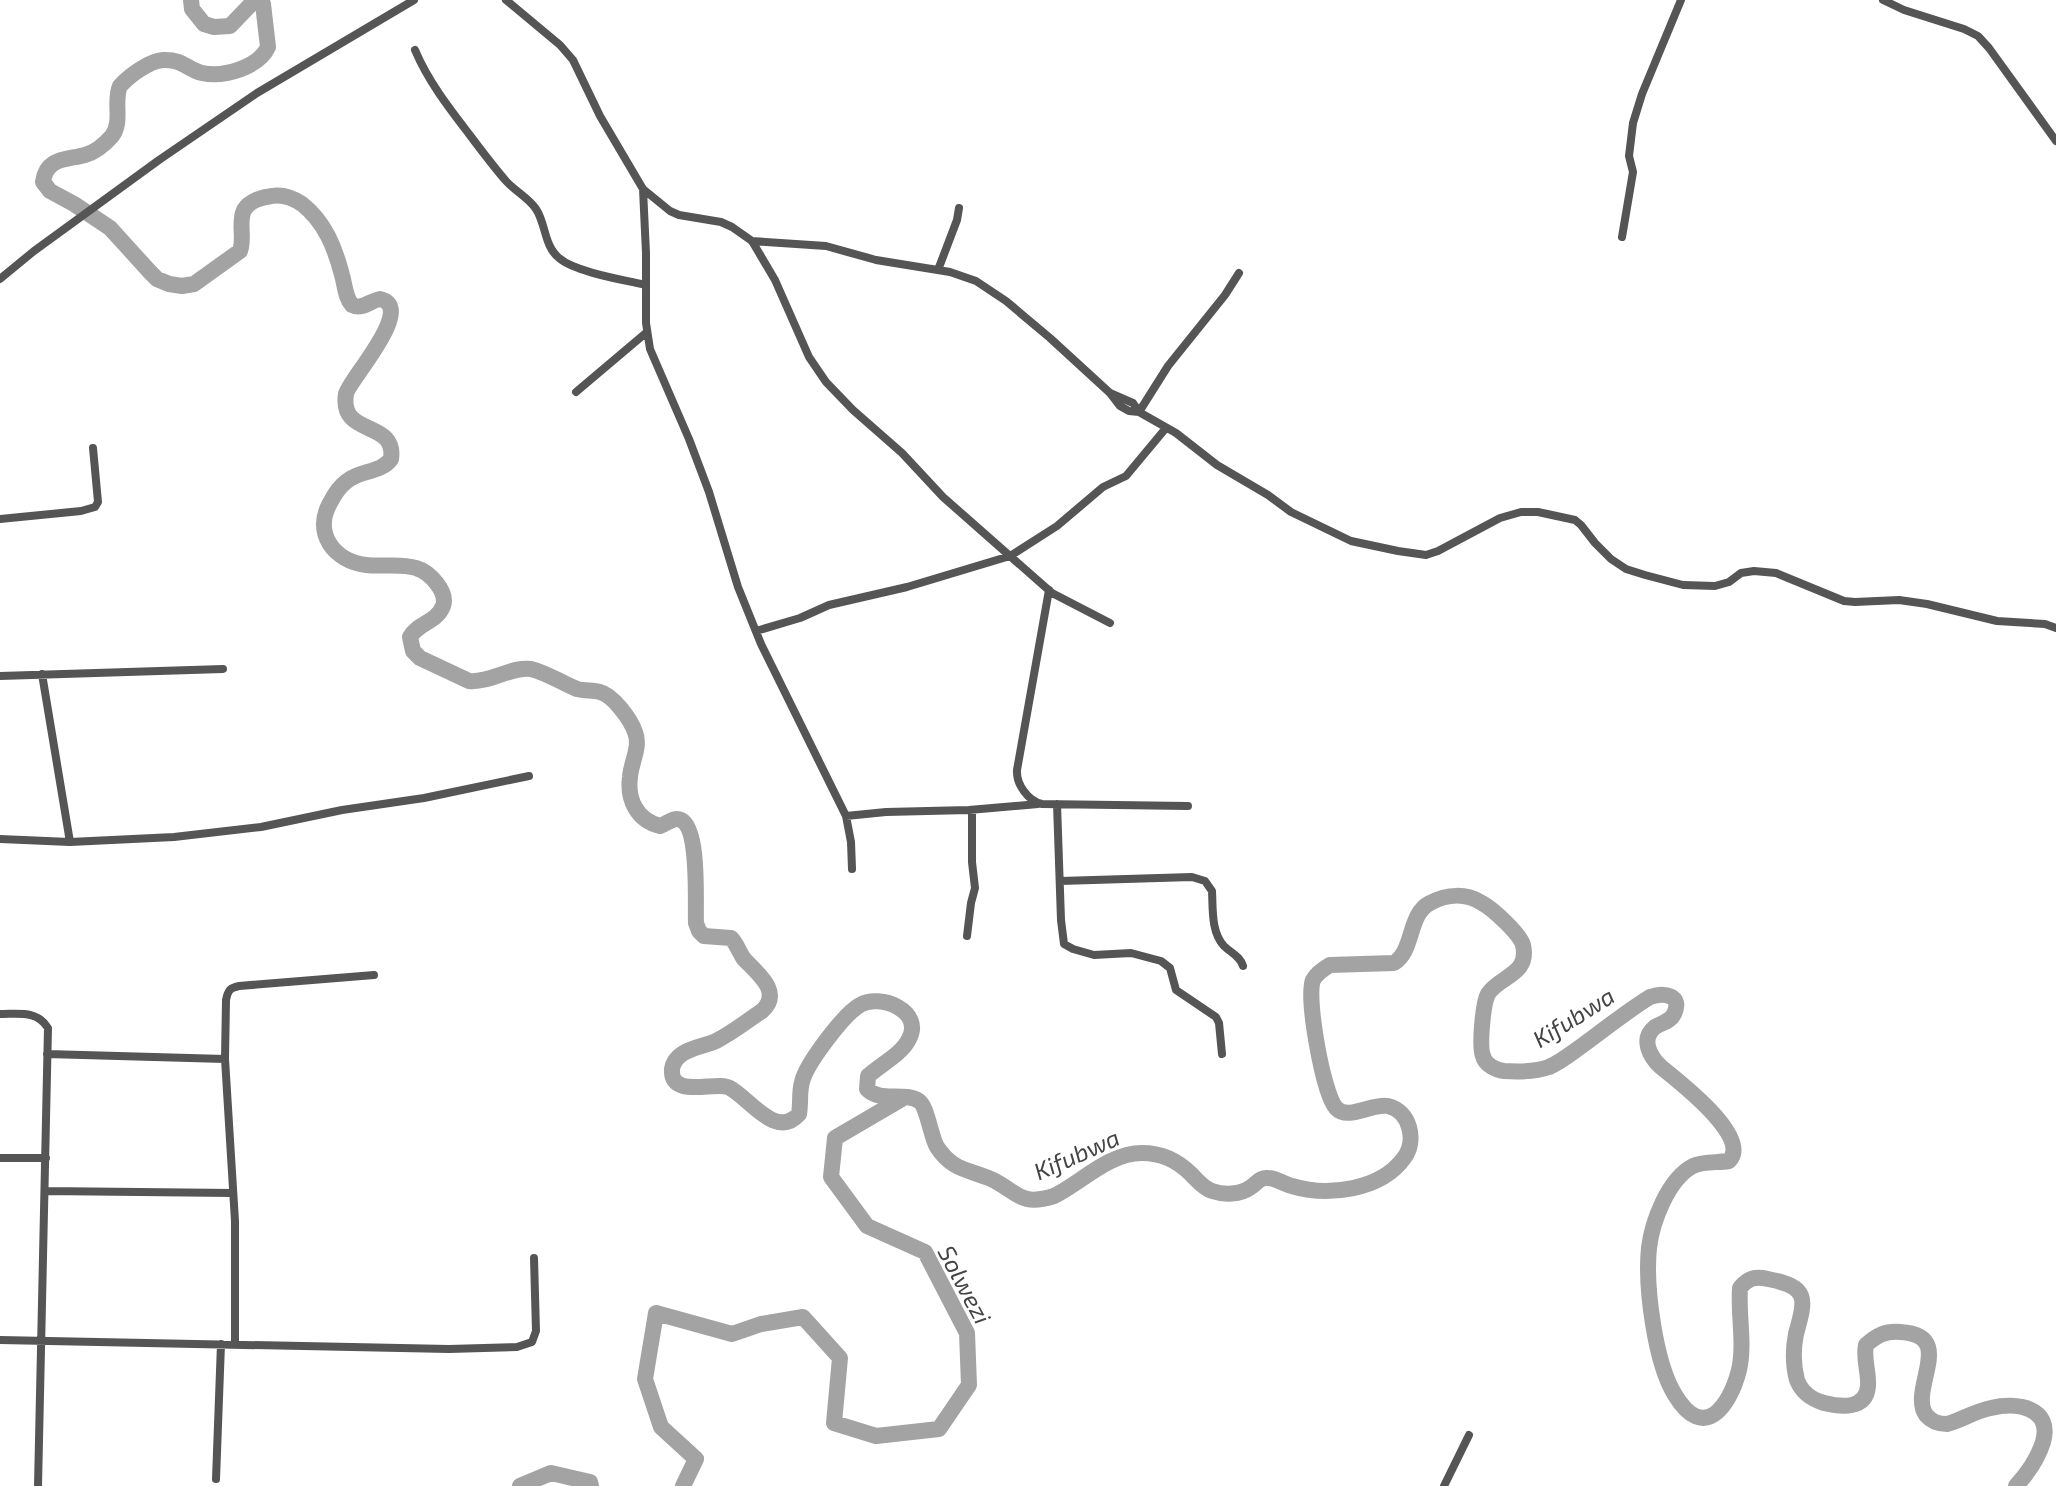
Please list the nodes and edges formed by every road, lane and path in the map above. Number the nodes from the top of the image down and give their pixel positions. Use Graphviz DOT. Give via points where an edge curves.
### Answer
graph roads {
  1 [pos="414,0"];
  2 [pos="506,0"];
  3 [pos="1681,0"];
  4 [pos="1883,0"];
  5 [pos="415,50"];
  6 [pos="2056,141"];
  7 [pos="643,189"];
  8 [pos="959,208"];
  9 [pos="1622,237"];
  10 [pos="752,241"];
  11 [pos="938,270"];
  12 [pos="1239,273"];
  13 [pos="0,279"];
  14 [pos="646,285"];
  15 [pos="646,332"];
  16 [pos="576,392"];
  17 [pos="1139,412"];
  18 [pos="1166,428"];
  19 [pos="93,448"];
  20 [pos="0,519"];
  21 [pos="1010,556"];
  22 [pos="1049,590"];
  23 [pos="1110,623"];
  24 [pos="2056,628"];
  25 [pos="756,631"];
  26 [pos="223,669"];
  27 [pos="42,674"];
  28 [pos="0,676"];
  29 [pos="529,776"];
  30 [pos="1042,804"];
  31 [pos="1057,804"];
  32 [pos="1188,806"];
  33 [pos="972,810"];
  34 [pos="846,816"];
  35 [pos="0,839"];
  36 [pos="70,842"];
  37 [pos="852,869"];
  38 [pos="1060,881"];
  39 [pos="967,936"];
  40 [pos="1243,966"];
  41 [pos="374,975"];
  42 [pos="0,1014"];
  43 [pos="47,1054"];
  44 [pos="1222,1054"];
  45 [pos="225,1059"];
  46 [pos="0,1158"];
  47 [pos="46,1158"];
  48 [pos="45,1191"];
  49 [pos="233,1193"];
  50 [pos="534,1258"];
  51 [pos="0,1341"];
  52 [pos="41,1341"];
  53 [pos="221,1344"];
  54 [pos="235,1344"];
  55 [pos="1469,1435"];
  56 [pos="216,1479"];
  57 [pos="38,1486"];
  58 [pos="1444,1486"];
  1 -- 13 [label="street" via="257,93 159,160"];
  2 -- 7 [label="street" via="573,60"];
  3 -- 9 [label="street" via="1633,123 1629,156 1633,172"];
  4 -- 6 [label="street" via="1978,36"];
  5 -- 14 [label="street" via="433,84 487,158 535,207 552,251 572,266"];
  7 -- 10 [label="street" via="678,215 721,222"];
  7 -- 14 [label="street"];
  8 -- 11 [label="street"];
  10 -- 11 [label="street" via="826,246 876,260"];
  10 -- 21 [label="street" via="775,280 809,357 826,382 943,497"];
  11 -- 17 [label="street" via="987,287 1110,393 1133,403"];
  12 -- 17 [label="street" via="1168,366"];
  14 -- 15 [label="street"];
  15 -- 16 [label="street"];
  15 -- 25 [label="street" via="653,359 705,482"];
  17 -- 18 [label="street"];
  18 -- 21 [label="street" via="1126,476 1103,487 1057,526"];
  18 -- 24 [label="street" via="1291,513 1355,542 1426,555 1500,518 1538,512 1575,520 1611,559 1626,569 1683,585 1715,586 1740,573 1776,573 1844,601 1899,600 1997,621"];
  19 -- 20 [label="street" via="98,502 95,507"];
  21 -- 22 [label="street"];
  21 -- 25 [label="street" via="907,587 829,605"];
  22 -- 23 [label="street"];
  22 -- 30 [label="street" via="1017,776 1022,789"];
  25 -- 34 [label="street"];
  26 -- 27 [label="street"];
  27 -- 28 [label="street"];
  27 -- 36 [label="street"];
  29 -- 36 [label="street" via="261,827 174,837"];
  30 -- 31 [label="street"];
  30 -- 33 [label="street"];
  31 -- 32 [label="street"];
  31 -- 38 [label="street"];
  33 -- 34 [label="street"];
  33 -- 39 [label="street" via="975,888"];
  34 -- 37 [label="street"];
  35 -- 36 [label="street"];
  38 -- 40 [label="street" via="1200,878 1212,891 1216,934"];
  38 -- 44 [label="street" via="1064,944 1094,955 1141,954 1166,964 1176,990 1216,1017"];
  41 -- 45 [label="street" via="230,988 225,1000"];
  42 -- 43 [label="street" via="37,1015 43,1020 48,1028"];
  43 -- 45 [label="street"];
  43 -- 47 [label="street"];
  45 -- 49 [label="street"];
  46 -- 47 [label="street"];
  47 -- 48 [label="street"];
  48 -- 49 [label="street"];
  48 -- 52 [label="street"];
  49 -- 54 [label="street"];
  50 -- 54 [label="street" via="536,1331 532,1342 517,1347"];
  51 -- 52 [label="street"];
  52 -- 53 [label="street"];
  52 -- 57 [label="street"];
  53 -- 54 [label="street"];
  53 -- 56 [label="street"];
  55 -- 58 [label="street"];
}
